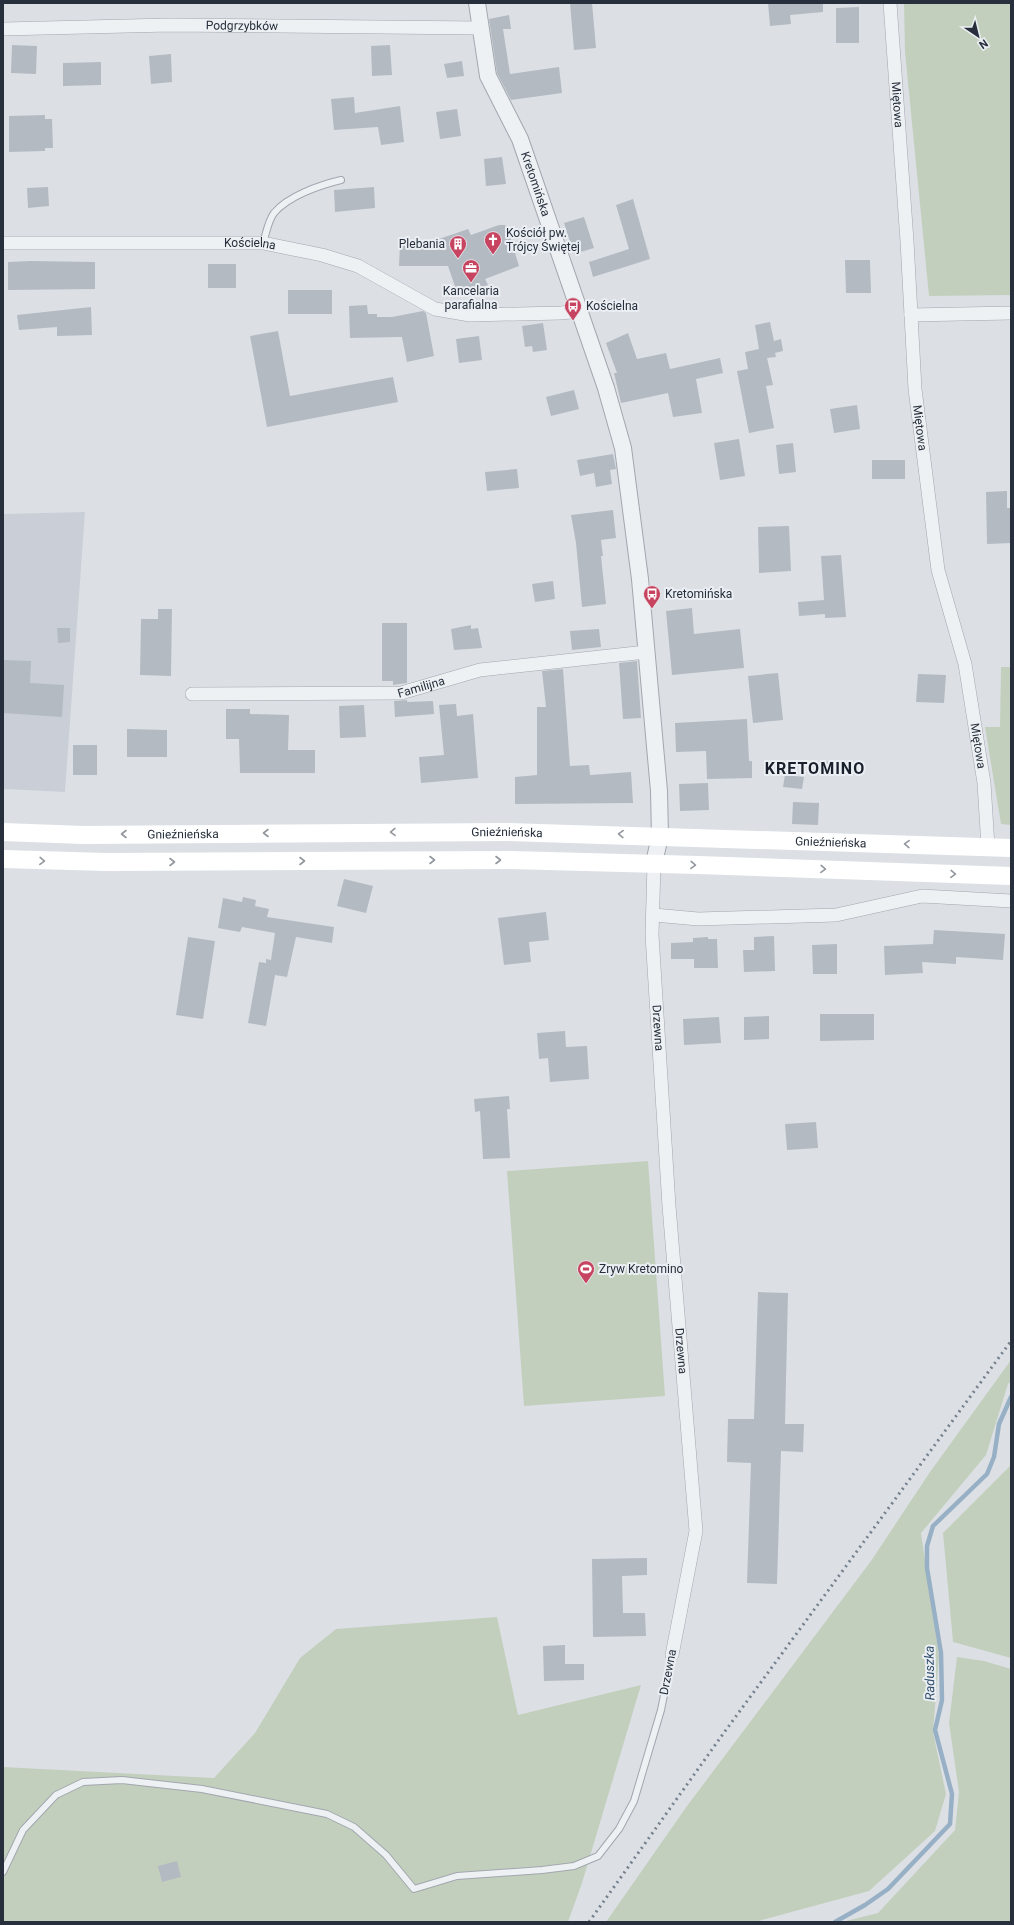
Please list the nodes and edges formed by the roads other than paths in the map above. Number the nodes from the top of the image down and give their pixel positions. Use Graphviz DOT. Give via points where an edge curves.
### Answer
graph roads {
  1 [pos="477,3"];
  2 [pos="890,3"];
  3 [pos="480,28"];
  4 [pos="3,29"];
  5 [pos="341,180"];
  6 [pos="3,242"];
  7 [pos="263,243"];
  8 [pos="579,311"];
  9 [pos="1011,313"];
  10 [pos="911,315"];
  11 [pos="646,652"];
  12 [pos="192,694"];
  13 [pos="3,832"];
  14 [pos="660,836"];
  15 [pos="988,847"];
  16 [pos="1011,848"];
  17 [pos="3,859"];
  18 [pos="654,864"];
  19 [pos="1011,876"];
  20 [pos="1011,901"];
  21 [pos="654,915"];
  22 [pos="672,1655"];
  23 [pos="3,1872"];
  1 -- 3 [label="street, Kretomińska"];
  2 -- 10 [label="street, Miętowa"];
  3 -- 4 [label="street, Podgrzybków" via="168,25"];
  3 -- 8 [label="street, Kretomińska" via="488,76 520,139"];
  5 -- 7 [label="lane" via="305,192 285,204 274,214"];
  6 -- 7 [label="street, Kościelna"];
  7 -- 8 [label="street, Kościelna" via="358,266 435,308 470,315"];
  8 -- 11 [label="street, Kretomińska" via="623,448 640,579"];
  9 -- 10 [label="street"];
  10 -- 15 [label="street, Miętowa" via="915,389 938,570 965,664 984,783"];
  11 -- 12 [label="street, Familijna" via="480,670 401,693"];
  11 -- 14 [label="street, Kretomińska" via="659,791"];
  14 -- 13 [label="main road, Gnieźnieńska, one-way" via="508,832 97,835"];
  15 -- 14 [label="main road, Gnieźnieńska, one-way"];
  14 -- 18 [label="street, Kretomińska"];
  15 -- 16 [label="main road, Gnieźnieńska"];
  17 -- 18 [label="main road, one-way" via="69,862 466,860"];
  18 -- 19 [label="main road, one-way"];
  18 -- 21 [label="street, Drzewna"];
  20 -- 21 [label="street" via="932,896 836,915 705,919"];
  21 -- 22 [label="street, Drzewna" via="652,935 669,1206 696,1531"];
  22 -- 23 [label="lane, Drzewna" via="661,1710 634,1801 620,1829 598,1856 574,1866 457,1876 414,1888 386,1855 354,1827 327,1814 202,1788 122,1780 83,1782 56,1795 23,1830"];
}
